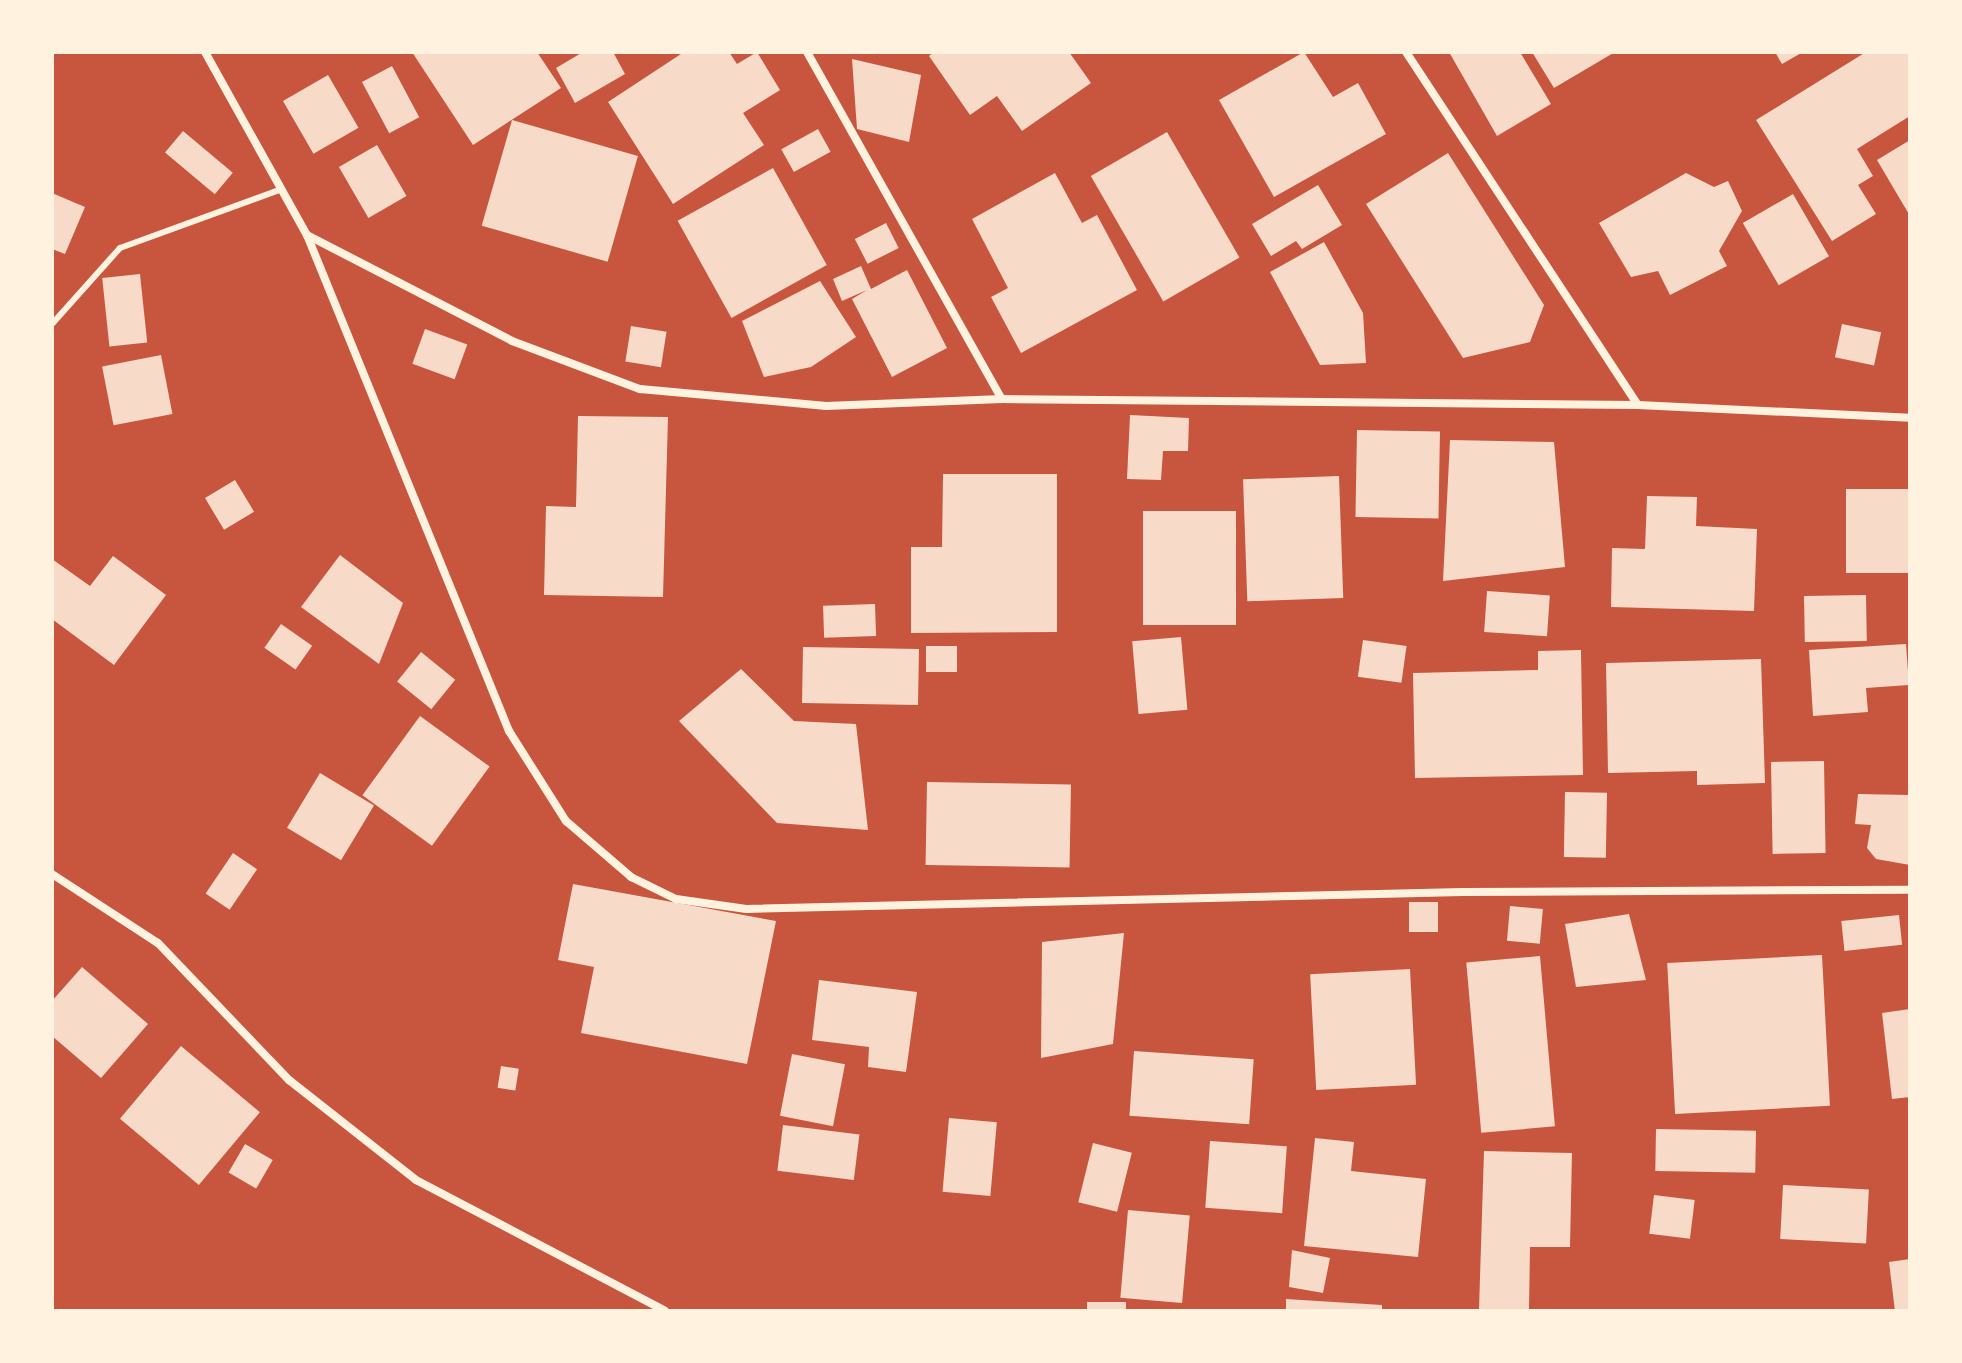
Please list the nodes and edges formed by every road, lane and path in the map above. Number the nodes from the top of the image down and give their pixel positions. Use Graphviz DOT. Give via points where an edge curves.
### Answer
graph roads {
  1 [pos="205,52"];
  2 [pos="807,52"];
  3 [pos="1406,52"];
  4 [pos="282,189"];
  5 [pos="307,235"];
  6 [pos="52,324"];
  7 [pos="1002,399"];
  8 [pos="1638,405"];
  9 [pos="1910,418"];
  10 [pos="52,874"];
  11 [pos="1910,890"];
  12 [pos="665,1311"];
  1 -- 4 [label="street"];
  2 -- 7 [label="street"];
  3 -- 8 [label="street"];
  4 -- 5 [label="street"];
  4 -- 6 [label="lane" via="120,248"];
  5 -- 7 [label="street" via="512,341 640,389 826,406"];
  5 -- 11 [label="street" via="509,731 566,821 631,877 676,899 746,909 1463,892"];
  7 -- 8 [label="street"];
  8 -- 9 [label="street"];
  10 -- 12 [label="street" via="158,943 289,1080 416,1180"];
}
